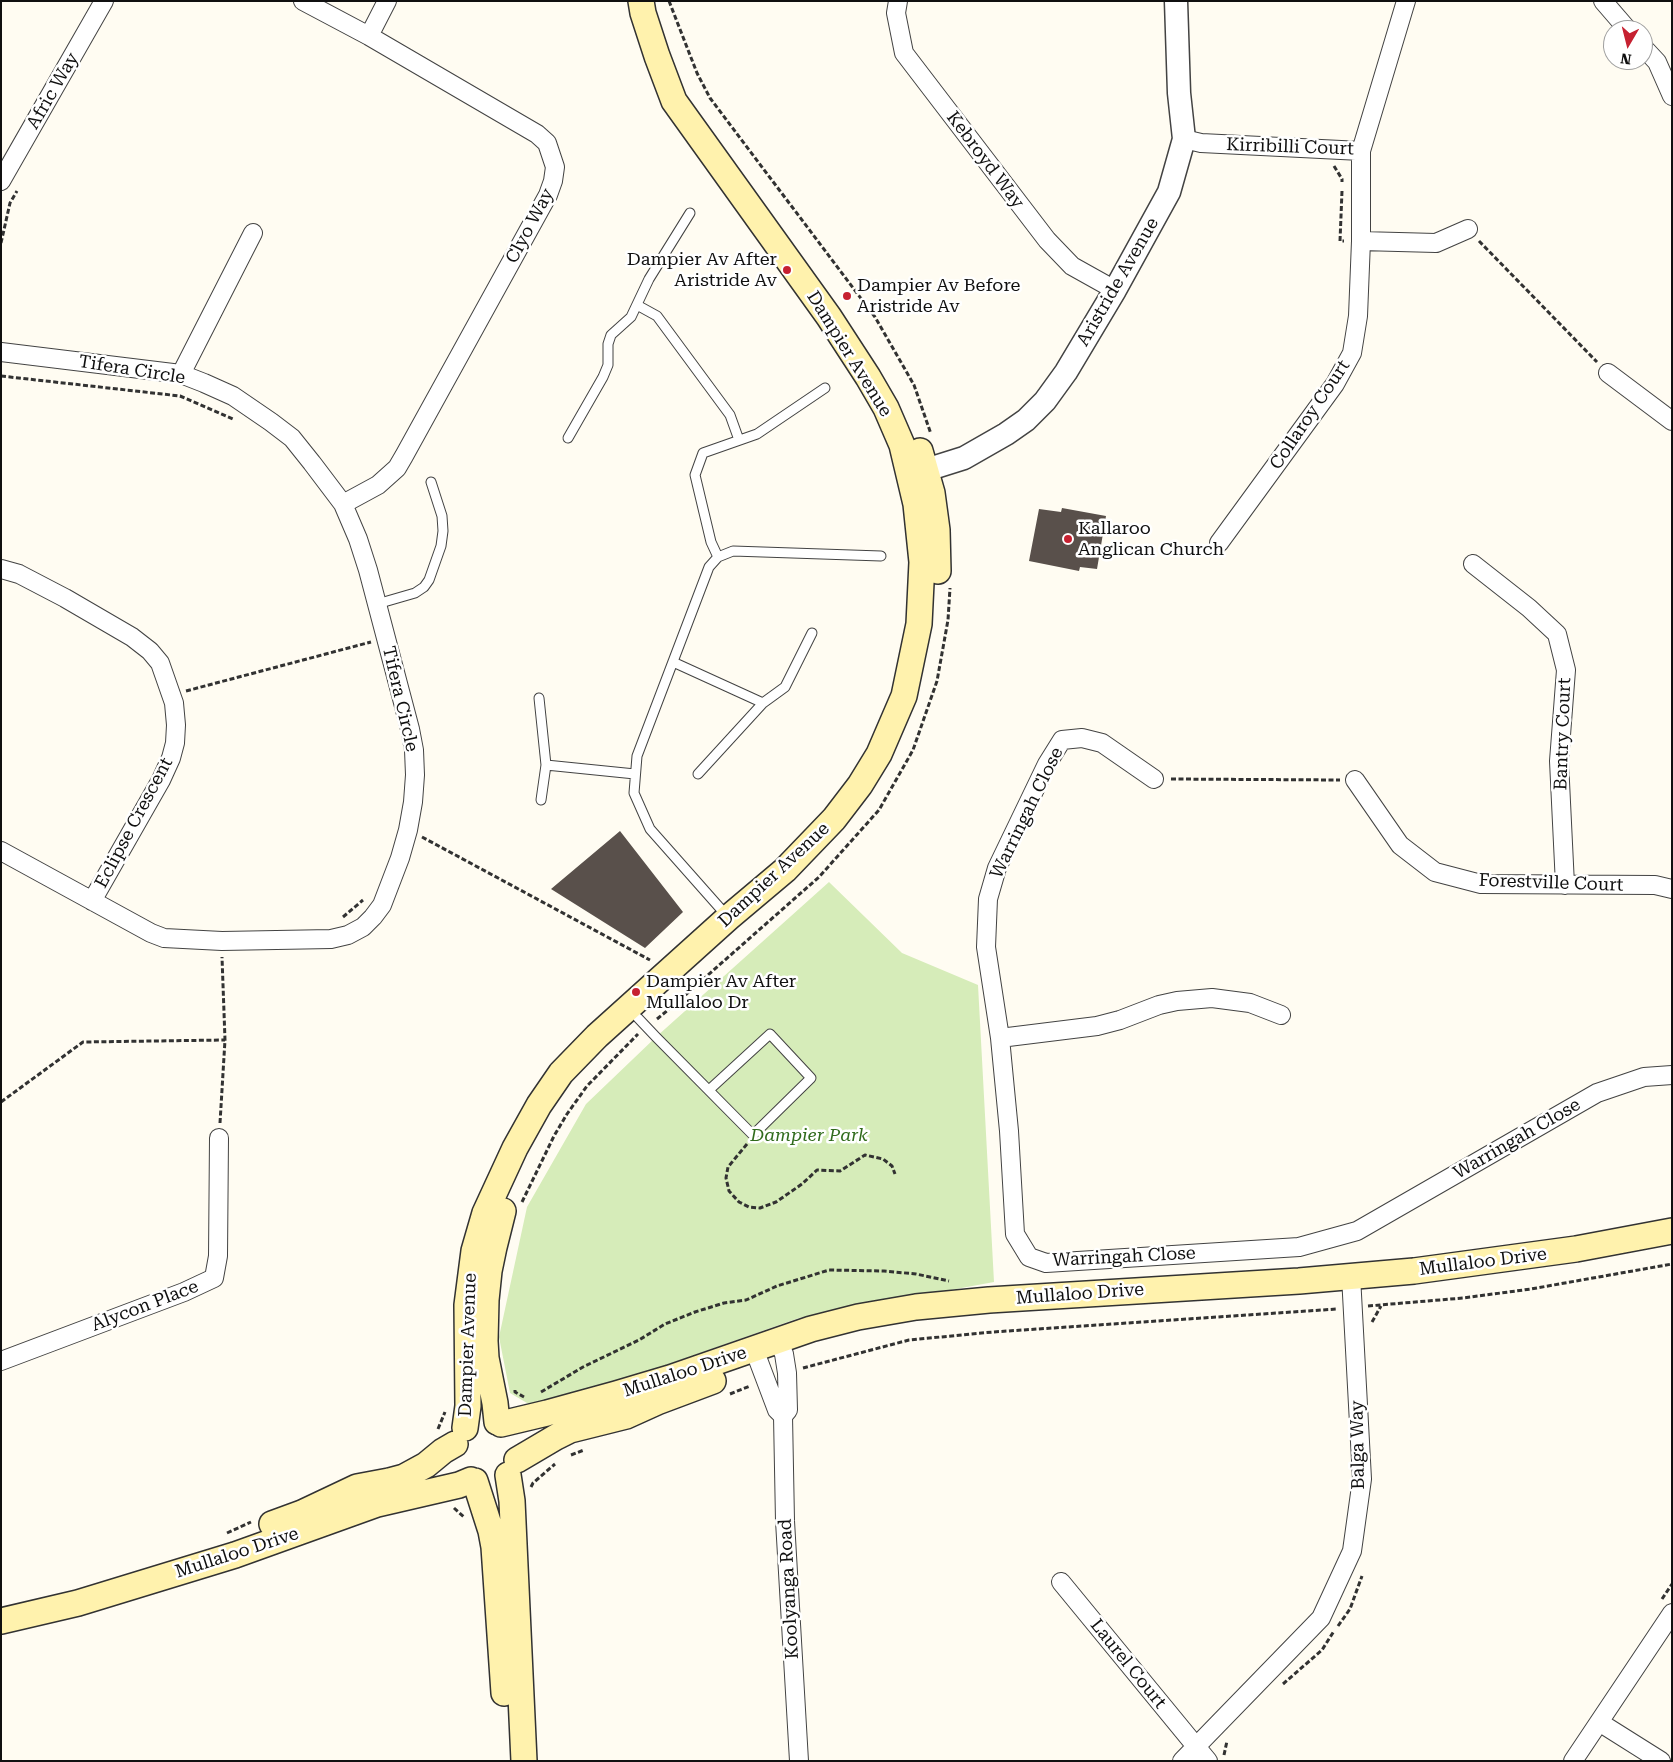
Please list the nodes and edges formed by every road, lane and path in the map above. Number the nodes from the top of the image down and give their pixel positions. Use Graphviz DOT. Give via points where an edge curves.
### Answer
graph roads {
  1 [pos="104,1"];
  2 [pos="303,1"];
  3 [pos="387,1"];
  4 [pos="641,1"];
  5 [pos="657,1"];
  6 [pos="669,1"];
  7 [pos="898,1"];
  8 [pos="1176,1"];
  9 [pos="1406,1"];
  10 [pos="1603,1"];
  11 [pos="1619,20"];
  12 [pos="369,36"];
  13 [pos="1653,58"];
  14 [pos="1672,96"];
  15 [pos="1184,139"];
  16 [pos="1361,151"];
  17 [pos="1329,163"];
  18 [pos="1,181"];
  19 [pos="690,213"];
  20 [pos="1468,229"];
  21 [pos="253,233"];
  22 [pos="1361,241"];
  23 [pos="1115,290"];
  24 [pos="637,305"];
  25 [pos="1,352"];
  26 [pos="1608,373"];
  27 [pos="181,374"];
  28 [pos="1,376"];
  29 [pos="825,388"];
  30 [pos="237,420"];
  31 [pos="1672,421"];
  32 [pos="568,438"];
  33 [pos="739,440"];
  34 [pos="934,442"];
  35 [pos="918,473"];
  36 [pos="431,482"];
  37 [pos="343,504"];
  38 [pos="1219,543"];
  39 [pos="881,556"];
  40 [pos="718,557"];
  41 [pos="1472,564"];
  42 [pos="1,568"];
  43 [pos="377,604"];
  44 [pos="812,632"];
  45 [pos="386,638"];
  46 [pos="673,662"];
  47 [pos="172,694"];
  48 [pos="539,698"];
  49 [pos="763,703"];
  50 [pos="546,765"];
  51 [pos="635,774"];
  52 [pos="698,774"];
  53 [pos="1154,779"];
  54 [pos="1355,780"];
  55 [pos="542,800"];
  56 [pos="408,830"];
  57 [pos="1,851"];
  58 [pos="1565,885"];
  59 [pos="1672,888"];
  60 [pos="369,895"];
  61 [pos="92,901"];
  62 [pos="341,918"];
  63 [pos="728,918"];
  64 [pos="222,941"];
  65 [pos="655,963"];
  66 [pos="1281,1015"];
  67 [pos="638,1018"];
  68 [pos="1000,1038"];
  69 [pos="225,1040"];
  70 [pos="1672,1075"];
  71 [pos="709,1090"];
  72 [pos="1,1102"];
  73 [pos="753,1135"];
  74 [pos="219,1138"];
  75 [pos="896,1174"];
  76 [pos="1672,1231"];
  77 [pos="1672,1247"];
  78 [pos="1672,1264"];
  79 [pos="952,1282"];
  80 [pos="1351,1292"];
  81 [pos="783,1356"];
  82 [pos="1,1360"];
  83 [pos="760,1364"];
  84 [pos="539,1391"];
  85 [pos="531,1394"];
  86 [pos="724,1396"];
  87 [pos="497,1416"];
  88 [pos="783,1416"];
  89 [pos="456,1428"];
  90 [pos="590,1448"];
  91 [pos="564,1457"];
  92 [pos="556,1463"];
  93 [pos="512,1468"];
  94 [pos="473,1481"];
  95 [pos="530,1489"];
  96 [pos="253,1521"];
  97 [pos="221,1536"];
  98 [pos="1061,1582"];
  99 [pos="1,1604"];
  100 [pos="1672,1613"];
  101 [pos="1,1621"];
  102 [pos="1599,1722"];
  103 [pos="1196,1747"];
  104 [pos="508,1761"];
  105 [pos="524,1761"];
  106 [pos="799,1761"];
  107 [pos="1182,1761"];
  108 [pos="1208,1761"];
  109 [pos="1573,1761"];
  110 [pos="1661,1761"];
  1 -- 18 [label="street, Afric Way"];
  2 -- 12 [label="street, Clyo Way"];
  3 -- 12 [label="street"];
  4 -- 35 [label="main road, Dampier Avenue" via="674,101 829,317 886,408"];
  5 -- 35 [label="main road, Dampier Avenue" via="680,77 696,106 842,309 892,385 917,444"];
  6 -- 34 [label="path" via="710,98 875,317 914,385"];
  7 -- 23 [label="street, Kebroyd Way" via="896,13 904,53 1047,240 1072,266"];
  8 -- 15 [label="street, Aristride Avenue"];
  9 -- 16 [label="street, Kirribilli Court"];
  10 -- 11 [label="street"];
  12 -- 37 [label="street, Clyo Way" via="537,134 546,143 555,166 548,195 397,468 378,485"];
  13 -- 14 [label="street"];
  15 -- 16 [label="street, Kirribilli Court" via="1201,143"];
  15 -- 23 [label="street, Aristride Avenue" via="1169,192"];
  16 -- 22 [label="street, Collaroy Court"];
  17 -- 22 [label="path" via="1335,166 1342,179 1340,241"];
  19 -- 24 [label="lane" via="649,279"];
  20 -- 22 [label="street" via="1436,243"];
  20 -- 26 [label="path"];
  21 -- 27 [label="street"];
  22 -- 38 [label="street, Collaroy Court" via="1358,316 1352,353 1335,384"];
  23 -- 35 [label="street, Aristride Avenue" via="1066,372 1045,402 1026,420 964,458"];
  24 -- 32 [label="lane" via="631,317 611,335 608,365 603,377"];
  24 -- 33 [label="lane" via="657,316 730,415"];
  25 -- 27 [label="street, Tifera Circle"];
  26 -- 31 [label="street"];
  27 -- 37 [label="street, Tifera Circle" via="233,396 292,438"];
  28 -- 30 [label="path" via="180,396"];
  29 -- 33 [label="lane" via="757,434"];
  33 -- 40 [label="lane" via="703,453 695,476 711,542"];
  35 -- 63 [label="main road, Dampier Avenue" via="916,504 922,562 919,624 904,696 879,754 834,819 785,870"];
  35 -- 67 [label="main road, Dampier Avenue" via="932,493 937,530 937,613 915,710 887,772 865,806 805,873"];
  36 -- 43 [label="lane" via="442,516 443,531 429,580 415,593"];
  37 -- 43 [label="street, Tifera Circle"];
  39 -- 40 [label="lane" via="733,551"];
  40 -- 46 [label="lane" via="709,567"];
  41 -- 58 [label="street, Bantry Court" via="1557,634 1566,670 1559,762"];
  42 -- 47 [label="street, Eclipse Crescent" via="65,598 132,637 160,664"];
  43 -- 45 [label="street, Tifera Circle"];
  44 -- 49 [label="lane" via="785,687"];
  45 -- 47 [label="path"];
  45 -- 56 [label="street, Tifera Circle" via="414,750 413,802"];
  46 -- 49 [label="lane"];
  46 -- 51 [label="lane" via="636,756"];
  47 -- 61 [label="street, Eclipse Crescent" via="176,725 170,758 161,780"];
  48 -- 50 [label="lane"];
  49 -- 52 [label="lane"];
  50 -- 51 [label="lane"];
  50 -- 55 [label="lane"];
  51 -- 63 [label="lane" via="634,793 650,829"];
  53 -- 54 [label="path"];
  53 -- 68 [label="street, Warringah Close" via="1102,743 1082,738 1062,740 1047,764 997,868 988,898 986,947"];
  54 -- 58 [label="street, Forestville Court" via="1400,845 1435,872 1481,884"];
  56 -- 64 [label="street, Tifera Circle" via="382,905 362,927 331,939"];
  56 -- 65 [label="path"];
  57 -- 61 [label="street, Tifera Circle"];
  58 -- 59 [label="street, Forestville Court" via="1656,885"];
  60 -- 62 [label="path"];
  61 -- 64 [label="street, Tifera Circle" via="164,938"];
  63 -- 89 [label="main road, Dampier Avenue" via="574,1058 539,1105 515,1148 485,1213 474,1251"];
  64 -- 69 [label="path"];
  66 -- 68 [label="street" via="1250,1003 1212,998 1159,1005 1096,1026"];
  67 -- 71 [label="lane"];
  67 -- 87 [label="main road, Dampier Avenue" via="586,1068 557,1105 534,1143 500,1219 489,1271 485,1341"];
  68 -- 70 [label="street, Warringah Close" via="1016,1234 1030,1257 1046,1262 1299,1247 1358,1231 1597,1093 1644,1077"];
  69 -- 72 [label="path" via="83,1042"];
  69 -- 74 [label="path"];
  71 -- 73 [label="lane"];
  71 -- 73 [label="lane" via="770,1034 776,1040 810,1078"];
  73 -- 75 [label="path" via="728,1167 726,1178 730,1191 739,1202 749,1207 760,1208 776,1202 817,1170 840,1171 865,1155 883,1159"];
  74 -- 82 [label="street, Alycon Place" via="218,1256 214,1278"];
  76 -- 80 [label="main road, Mullaloo Drive" via="1511,1259"];
  77 -- 80 [label="main road, Mullaloo Drive" via="1525,1274"];
  78 -- 80 [label="path" via="1463,1298"];
  79 -- 84 [label="path" via="916,1274 829,1270 777,1286 746,1300 724,1303 664,1324"];
  80 -- 81 [label="path" via="909,1340 838,1357"];
  80 -- 81 [label="main road, Mullaloo Drive" via="989,1300 916,1307 812,1329"];
  80 -- 103 [label="street, Balga Way" via="1362,1480 1352,1552 1320,1618"];
  81 -- 83 [label="main road, Mullaloo Drive"];
  81 -- 88 [label="street, Koolyanga Road" via="788,1410"];
  83 -- 86 [label="path"];
  83 -- 87 [label="main road, Mullaloo Drive" via="670,1378 547,1414"];
  83 -- 88 [label="street, Koolyanga Road" via="777,1410"];
  83 -- 93 [label="main road, Mullaloo Drive" via="626,1416 570,1430"];
  85 -- 87 [label="path" via="505,1403"];
  87 -- 89 [label="main road"];
  87 -- 93 [label="main road" via="518,1448"];
  88 -- 106 [label="street, Koolyanga Road"];
  89 -- 89 [label="path" via="447,1404"];
  89 -- 94 [label="main road" via="454,1453 457,1465"];
  89 -- 99 [label="main road, Mullaloo Drive" via="443,1451 404,1477 357,1487 302,1513 83,1586"];
  90 -- 91 [label="path"];
  92 -- 95 [label="path"];
  93 -- 94 [label="main road" via="492,1483"];
  93 -- 105 [label="main road"];
  94 -- 101 [label="main road, Mullaloo Drive" via="377,1504 234,1555 78,1602"];
  94 -- 104 [label="main road" via="494,1547"];
  96 -- 97 [label="path"];
  98 -- 103 [label="street, Laurel Court"];
  100 -- 102 [label="street"];
  102 -- 109 [label="street"];
  102 -- 110 [label="street"];
  103 -- 107 [label="street, Balga Way"];
  103 -- 108 [label="street, Laurel Court"];
}
